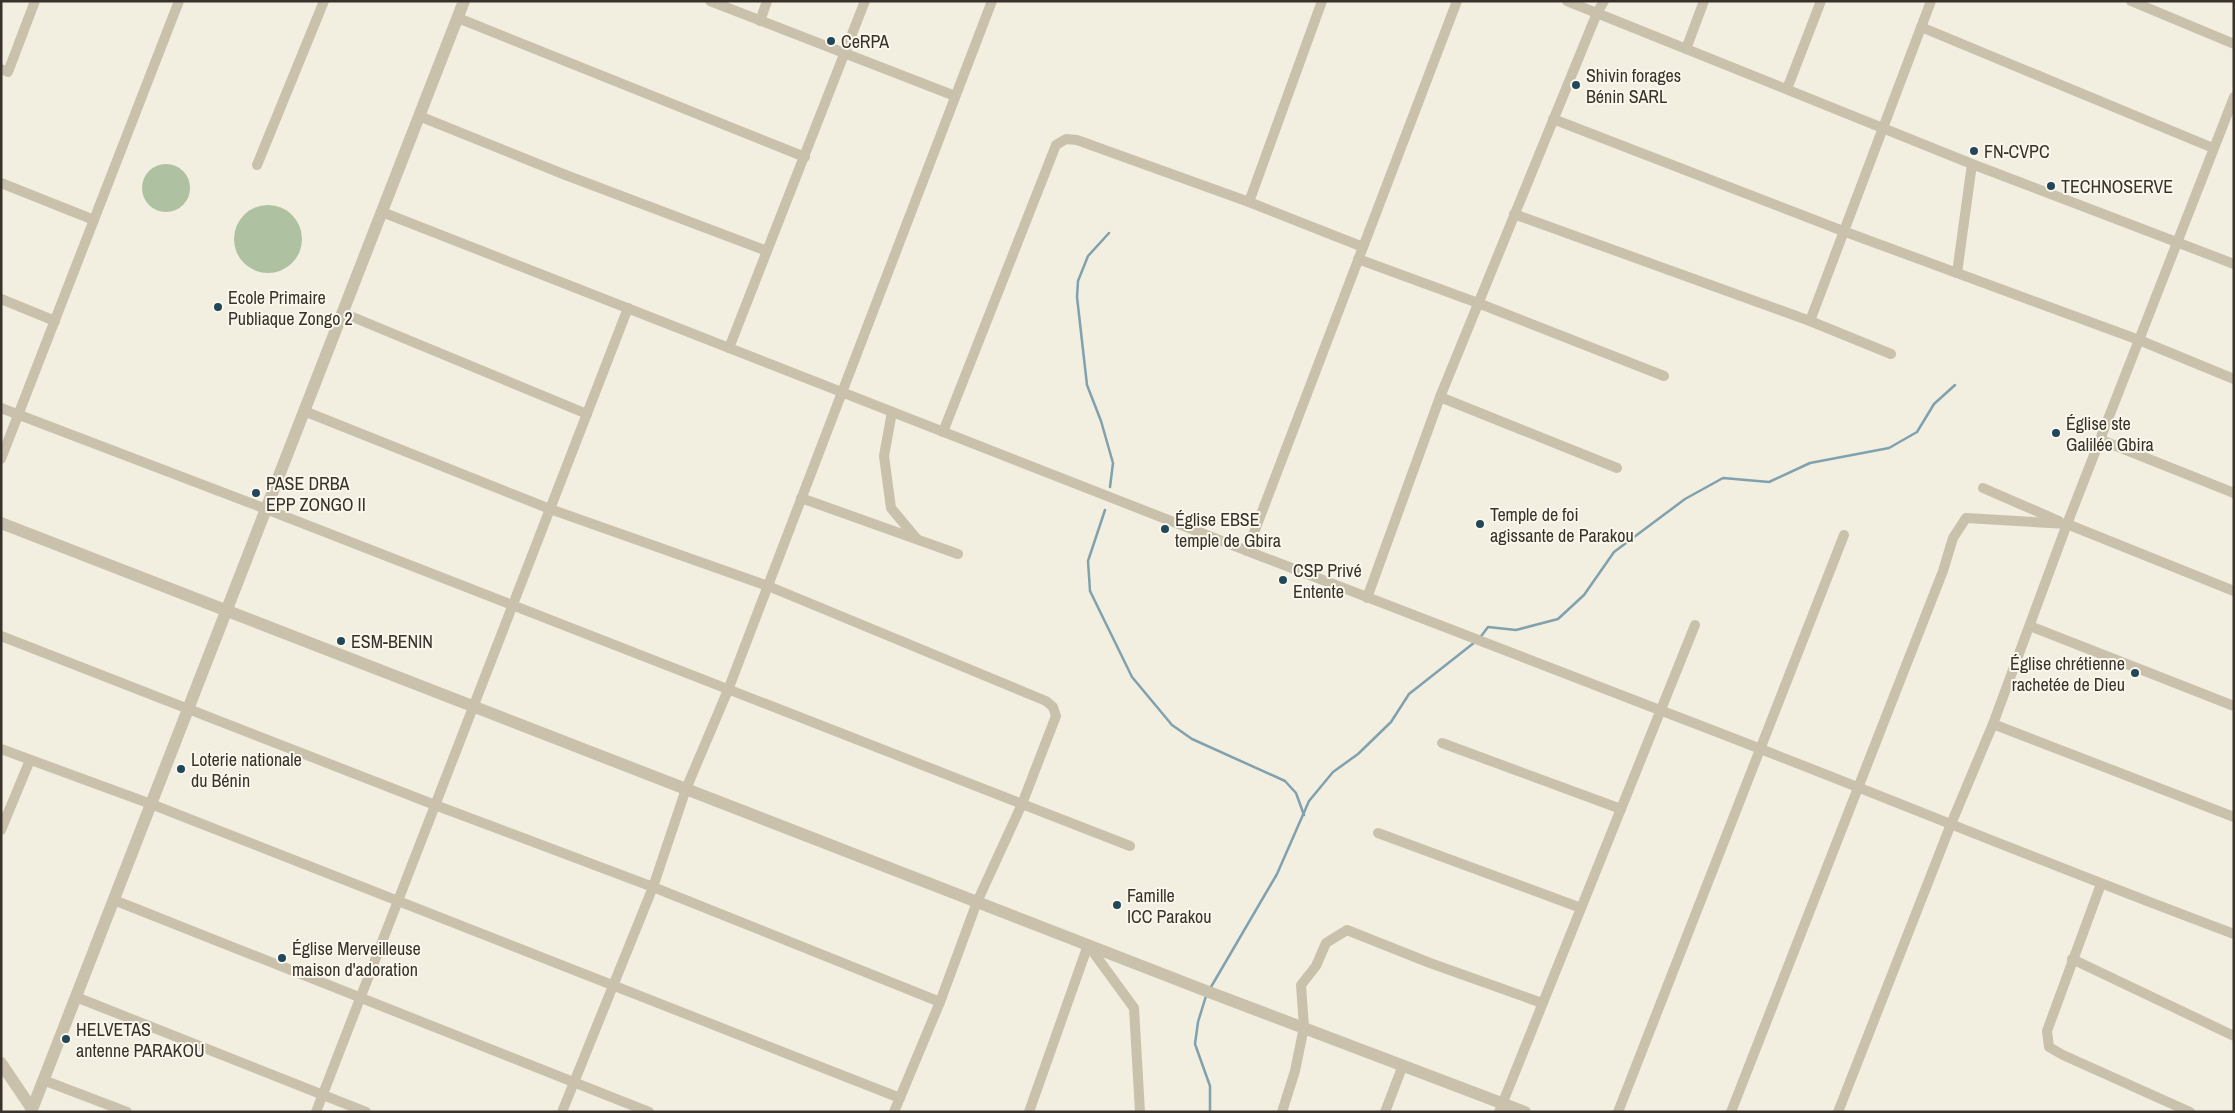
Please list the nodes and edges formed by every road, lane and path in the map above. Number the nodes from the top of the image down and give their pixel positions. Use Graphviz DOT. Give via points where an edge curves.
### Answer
graph roads {
  1 [pos="35,1"];
  2 [pos="179,1"];
  3 [pos="324,1"];
  4 [pos="464,1"];
  5 [pos="710,1"];
  6 [pos="767,1"];
  7 [pos="865,1"];
  8 [pos="992,1"];
  9 [pos="1322,1"];
  10 [pos="1457,1"];
  11 [pos="1567,1"];
  12 [pos="1604,1"];
  13 [pos="1704,1"];
  14 [pos="1821,1"];
  15 [pos="1931,1"];
  16 [pos="2131,1"];
  17 [pos="1597,13"];
  18 [pos="458,18"];
  19 [pos="760,20"];
  20 [pos="1921,27"];
  21 [pos="2234,44"];
  22 [pos="1686,49"];
  23 [pos="845,54"];
  24 [pos="1,69"];
  25 [pos="1787,89"];
  26 [pos="955,96"];
  27 [pos="2234,97"];
  28 [pos="419,116"];
  29 [pos="1553,119"];
  30 [pos="1882,127"];
  31 [pos="2213,148"];
  32 [pos="805,157"];
  33 [pos="1972,164"];
  34 [pos="257,165"];
  35 [pos="1,183"];
  36 [pos="1249,202"];
  37 [pos="382,212"];
  38 [pos="1514,214"];
  39 [pos="94,220"];
  40 [pos="1844,231"];
  41 [pos="2176,240"];
  42 [pos="1363,248"];
  43 [pos="767,251"];
  44 [pos="1358,259"];
  45 [pos="2234,264"];
  46 [pos="1957,273"];
  47 [pos="1,299"];
  48 [pos="1478,303"];
  49 [pos="628,308"];
  50 [pos="343,313"];
  51 [pos="55,321"];
  52 [pos="1810,321"];
  53 [pos="2138,340"];
  54 [pos="729,348"];
  55 [pos="1892,354"];
  56 [pos="1664,376"];
  57 [pos="2234,379"];
  58 [pos="842,392"];
  59 [pos="1440,397"];
  60 [pos="1,408"];
  61 [pos="304,411"];
  62 [pos="892,412"];
  63 [pos="586,414"];
  64 [pos="18,415"];
  65 [pos="943,432"];
  66 [pos="2101,440"];
  67 [pos="1,460"];
  68 [pos="1617,468"];
  69 [pos="1983,488"];
  70 [pos="2234,493"];
  71 [pos="802,498"];
  72 [pos="266,509"];
  73 [pos="550,509"];
  74 [pos="1,523"];
  75 [pos="2067,524"];
  76 [pos="1844,535"];
  77 [pos="916,539"];
  78 [pos="1247,551"];
  79 [pos="958,554"];
  80 [pos="768,586"];
  81 [pos="2234,591"];
  82 [pos="1367,598"];
  83 [pos="512,606"];
  84 [pos="226,610"];
  85 [pos="1695,625"];
  86 [pos="2030,626"];
  87 [pos="1,636"];
  88 [pos="728,690"];
  89 [pos="473,706"];
  90 [pos="2234,706"];
  91 [pos="188,708"];
  92 [pos="1661,710"];
  93 [pos="1993,724"];
  94 [pos="1442,743"];
  95 [pos="1,749"];
  96 [pos="1760,749"];
  97 [pos="30,760"];
  98 [pos="1858,787"];
  99 [pos="686,789"];
  100 [pos="151,804"];
  101 [pos="1022,804"];
  102 [pos="435,805"];
  103 [pos="1621,808"];
  104 [pos="2234,818"];
  105 [pos="1951,824"];
  106 [pos="1,830"];
  107 [pos="1378,833"];
  108 [pos="1130,846"];
  109 [pos="2101,884"];
  110 [pos="653,887"];
  111 [pos="114,900"];
  112 [pos="398,901"];
  113 [pos="977,902"];
  114 [pos="1581,908"];
  115 [pos="2234,934"];
  116 [pos="1088,945"];
  117 [pos="2072,959"];
  118 [pos="613,984"];
  119 [pos="76,997"];
  120 [pos="360,999"];
  121 [pos="940,1002"];
  122 [pos="1542,1004"];
  123 [pos="1304,1028"];
  124 [pos="2234,1036"];
  125 [pos="1,1063"];
  126 [pos="1403,1065"];
  127 [pos="43,1080"];
  128 [pos="574,1082"];
  129 [pos="322,1094"];
  130 [pos="900,1098"];
  131 [pos="1501,1107"];
  132 [pos="32,1111"];
  133 [pos="127,1112"];
  134 [pos="316,1112"];
  135 [pos="366,1112"];
  136 [pos="562,1112"];
  137 [pos="649,1112"];
  138 [pos="894,1112"];
  139 [pos="1029,1112"];
  140 [pos="1140,1112"];
  141 [pos="1282,1112"];
  142 [pos="1385,1112"];
  143 [pos="1524,1112"];
  144 [pos="1618,1112"];
  145 [pos="1731,1112"];
  146 [pos="1838,1112"];
  147 [pos="2190,1112"];
  1 -- 24 [label="street" via="8,72"];
  2 -- 39 [label="street"];
  3 -- 34 [label="street"];
  4 -- 18 [label="street"];
  5 -- 19 [label="street"];
  6 -- 19 [label="street"];
  7 -- 23 [label="street"];
  8 -- 26 [label="street"];
  9 -- 36 [label="street"];
  10 -- 42 [label="street"];
  11 -- 17 [label="street"];
  12 -- 17 [label="street"];
  13 -- 22 [label="street"];
  14 -- 25 [label="street"];
  15 -- 20 [label="street"];
  16 -- 21 [label="street"];
  17 -- 22 [label="street"];
  17 -- 29 [label="street"];
  18 -- 28 [label="street"];
  18 -- 32 [label="street"];
  19 -- 23 [label="street"];
  20 -- 30 [label="street"];
  20 -- 31 [label="street"];
  22 -- 25 [label="street"];
  23 -- 26 [label="street"];
  23 -- 32 [label="street"];
  25 -- 30 [label="street"];
  26 -- 58 [label="street"];
  27 -- 31 [label="street"];
  28 -- 37 [label="street"];
  28 -- 43 [label="street"];
  29 -- 38 [label="street"];
  29 -- 40 [label="street"];
  30 -- 33 [label="street"];
  30 -- 40 [label="street"];
  31 -- 41 [label="street"];
  32 -- 43 [label="street"];
  33 -- 41 [label="street"];
  33 -- 46 [label="street"];
  35 -- 39 [label="street"];
  36 -- 42 [label="street"];
  36 -- 65 [label="street" via="1077,140 1066,139 1056,145"];
  37 -- 49 [label="street"];
  37 -- 50 [label="street"];
  38 -- 48 [label="street"];
  38 -- 52 [label="street"];
  39 -- 51 [label="street"];
  40 -- 46 [label="street"];
  40 -- 52 [label="street"];
  41 -- 45 [label="street"];
  41 -- 53 [label="street"];
  42 -- 44 [label="street"];
  43 -- 54 [label="street"];
  44 -- 48 [label="street"];
  44 -- 78 [label="street"];
  46 -- 53 [label="street"];
  47 -- 51 [label="street"];
  48 -- 56 [label="street"];
  48 -- 59 [label="street"];
  49 -- 54 [label="street"];
  49 -- 63 [label="street"];
  50 -- 61 [label="street"];
  50 -- 63 [label="street"];
  51 -- 64 [label="street"];
  52 -- 55 [label="street"];
  53 -- 57 [label="street"];
  53 -- 66 [label="street"];
  54 -- 58 [label="street"];
  58 -- 62 [label="street"];
  58 -- 71 [label="street"];
  59 -- 68 [label="street"];
  59 -- 82 [label="street"];
  60 -- 64 [label="street"];
  61 -- 72 [label="street"];
  61 -- 73 [label="street"];
  62 -- 65 [label="street"];
  62 -- 77 [label="street" via="884,456 891,508"];
  63 -- 73 [label="street"];
  64 -- 67 [label="street"];
  64 -- 72 [label="street"];
  65 -- 78 [label="street"];
  66 -- 70 [label="street"];
  66 -- 75 [label="street"];
  69 -- 75 [label="street"];
  71 -- 77 [label="street"];
  71 -- 80 [label="street"];
  72 -- 83 [label="street"];
  72 -- 84 [label="street"];
  73 -- 80 [label="street"];
  73 -- 83 [label="street"];
  74 -- 84 [label="street"];
  75 -- 81 [label="street"];
  75 -- 86 [label="street"];
  75 -- 98 [label="street" via="1966,518 1953,538"];
  76 -- 96 [label="street"];
  77 -- 79 [label="street"];
  78 -- 82 [label="street"];
  80 -- 88 [label="street"];
  80 -- 101 [label="street" via="1046,701 1053,707 1056,716"];
  82 -- 92 [label="street"];
  83 -- 88 [label="street"];
  83 -- 89 [label="street"];
  84 -- 89 [label="street"];
  84 -- 91 [label="street"];
  85 -- 92 [label="street"];
  86 -- 90 [label="street"];
  86 -- 93 [label="street"];
  87 -- 91 [label="street"];
  88 -- 99 [label="street"];
  88 -- 101 [label="street"];
  89 -- 99 [label="street"];
  89 -- 102 [label="street"];
  91 -- 100 [label="street"];
  91 -- 102 [label="street"];
  92 -- 96 [label="street"];
  92 -- 103 [label="street"];
  93 -- 104 [label="street"];
  93 -- 105 [label="street"];
  94 -- 103 [label="street"];
  95 -- 97 [label="street"];
  96 -- 98 [label="street"];
  96 -- 144 [label="street"];
  97 -- 100 [label="street"];
  97 -- 106 [label="street"];
  98 -- 105 [label="street"];
  98 -- 145 [label="street"];
  99 -- 110 [label="street"];
  99 -- 113 [label="street"];
  100 -- 111 [label="street"];
  100 -- 112 [label="street"];
  101 -- 108 [label="street"];
  101 -- 113 [label="street"];
  102 -- 110 [label="street"];
  102 -- 112 [label="street"];
  103 -- 114 [label="street"];
  105 -- 109 [label="street"];
  105 -- 146 [label="street"];
  107 -- 114 [label="street"];
  109 -- 115 [label="street"];
  109 -- 117 [label="street"];
  110 -- 118 [label="street"];
  110 -- 121 [label="street"];
  111 -- 119 [label="street"];
  111 -- 120 [label="street"];
  112 -- 118 [label="street"];
  112 -- 120 [label="street"];
  113 -- 116 [label="street"];
  113 -- 121 [label="street"];
  114 -- 122 [label="street"];
  116 -- 123 [label="street"];
  116 -- 139 [label="street"];
  116 -- 140 [label="street" via="1134,1008"];
  117 -- 124 [label="street"];
  117 -- 147 [label="street" via="2047,1031 2049,1047"];
  118 -- 128 [label="street"];
  118 -- 130 [label="street"];
  119 -- 127 [label="street"];
  119 -- 129 [label="street"];
  120 -- 128 [label="street"];
  120 -- 129 [label="street"];
  121 -- 130 [label="street"];
  122 -- 123 [label="street" via="1347,930 1326,943 1316,966 1302,985"];
  122 -- 131 [label="street"];
  123 -- 126 [label="street"];
  123 -- 141 [label="street"];
  125 -- 132 [label="street"];
  126 -- 131 [label="street"];
  126 -- 142 [label="street"];
  127 -- 132 [label="street"];
  127 -- 133 [label="street"];
  128 -- 136 [label="street"];
  128 -- 137 [label="street"];
  129 -- 134 [label="street"];
  129 -- 135 [label="street"];
  130 -- 138 [label="street"];
  131 -- 143 [label="street"];
}
